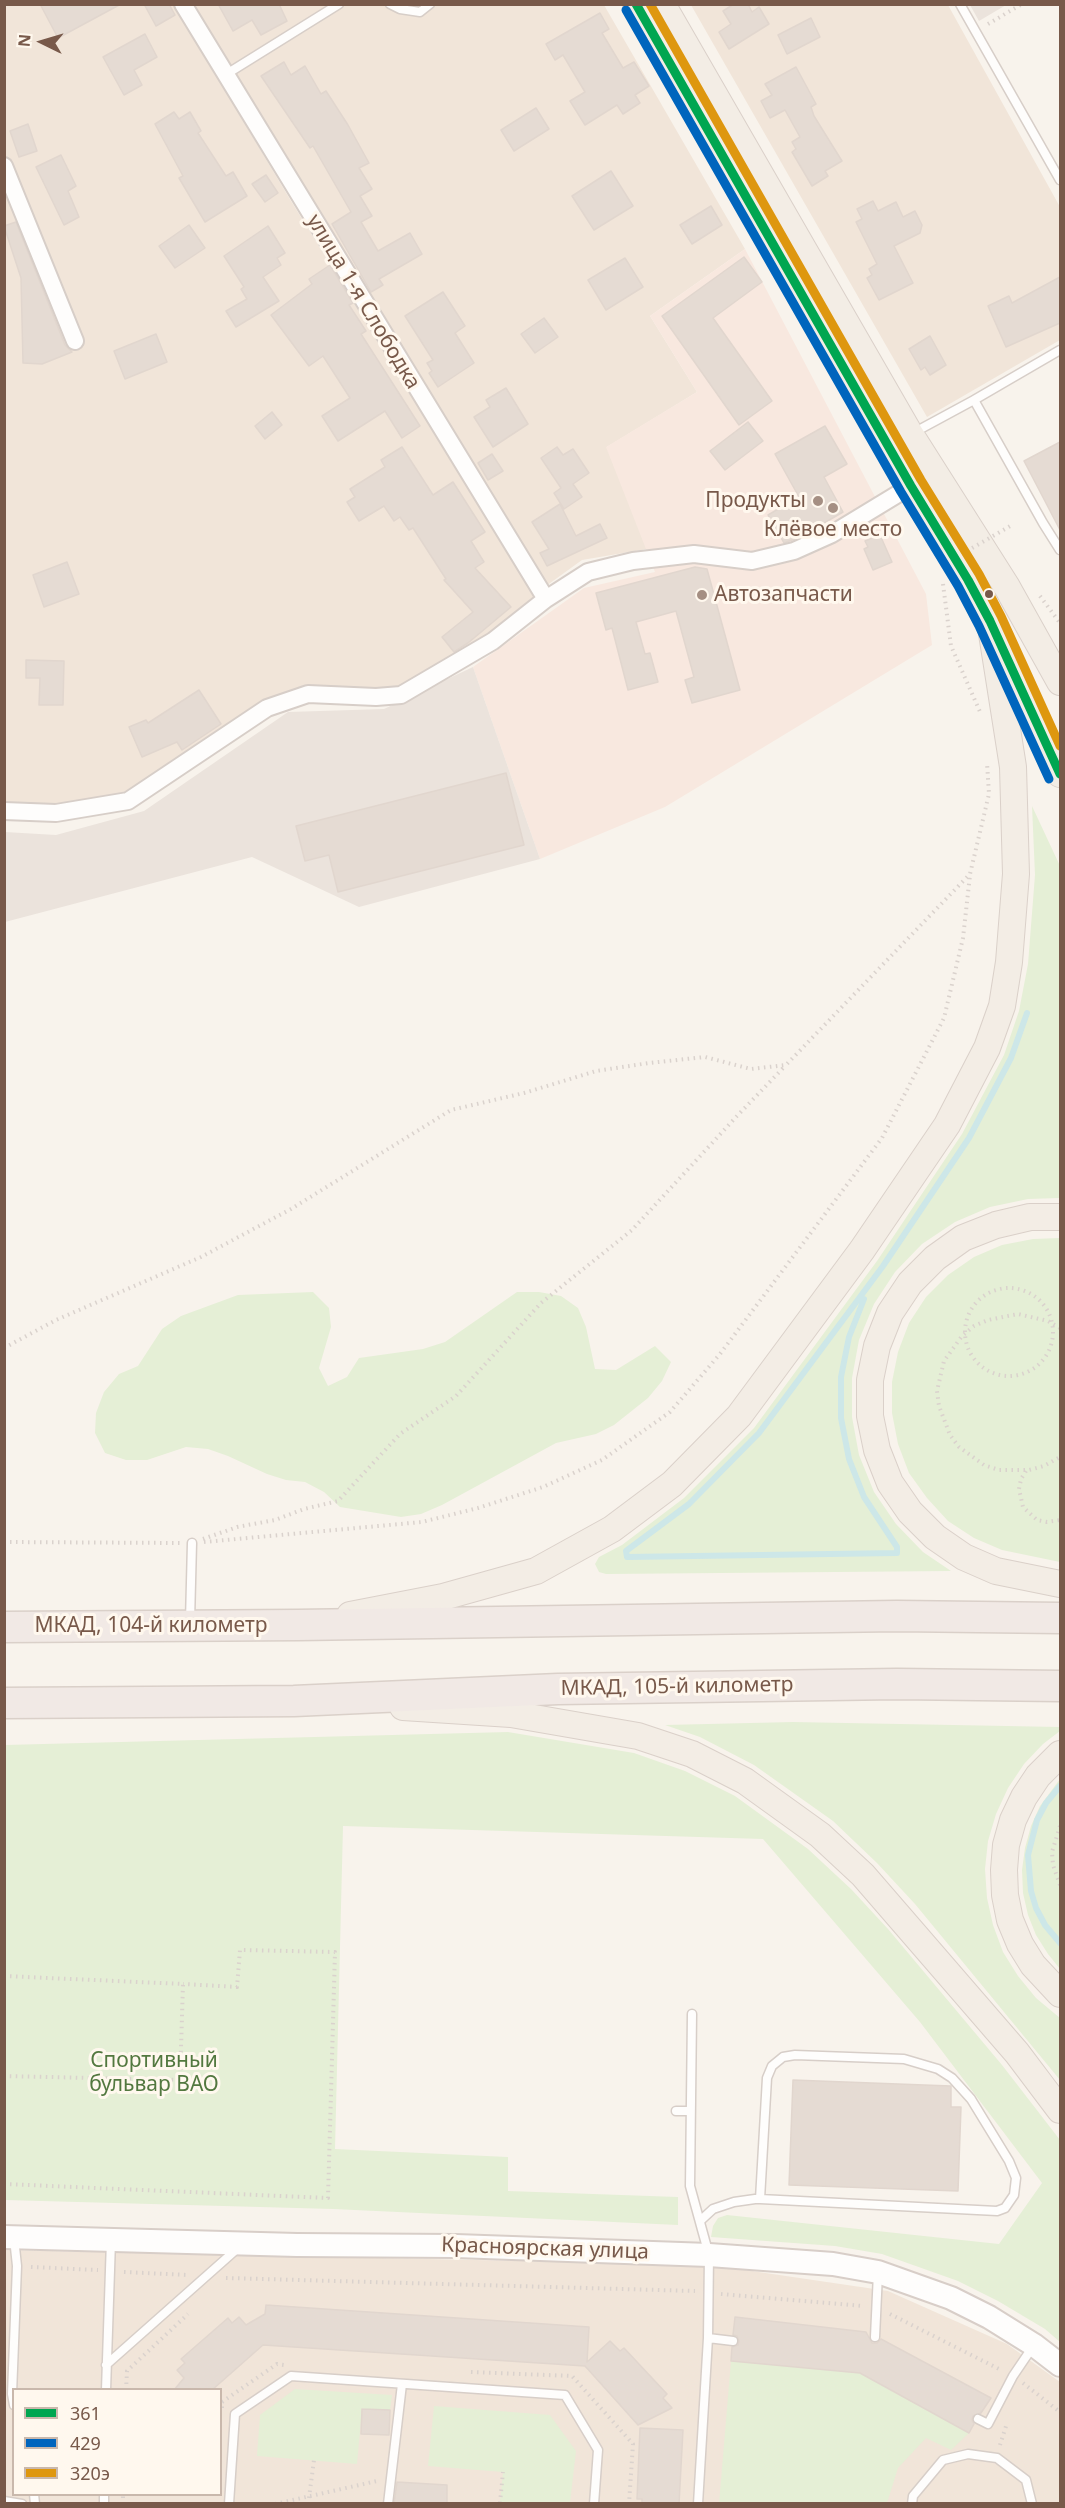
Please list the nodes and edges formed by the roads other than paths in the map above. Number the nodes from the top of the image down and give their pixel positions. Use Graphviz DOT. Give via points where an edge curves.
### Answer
graph roads {
  1 [pos="183,4"];
  2 [pos="339,4"];
  3 [pos="390,4"];
  4 [pos="430,4"];
  5 [pos="636,4"];
  6 [pos="662,4"];
  7 [pos="960,4"];
  8 [pos="225,75"];
  9 [pos="4,166"];
  10 [pos="1060,180"];
  11 [pos="75,340"];
  12 [pos="1060,350"];
  13 [pos="974,400"];
  14 [pos="910,434"];
  15 [pos="911,486"];
  16 [pos="1060,550"];
  17 [pos="546,599"];
  18 [pos="990,621"];
  19 [pos="1057,668"];
  20 [pos="1060,774"];
  21 [pos="4,811"];
  22 [pos="1060,1217"];
  23 [pos="192,1543"];
  24 [pos="1060,1584"];
  25 [pos="1060,1618"];
  26 [pos="298,1625"];
  27 [pos="190,1626"];
  28 [pos="4,1627"];
  29 [pos="1060,1686"];
  30 [pos="294,1701"];
  31 [pos="4,1703"];
  32 [pos="1060,1754"];
  33 [pos="1060,1994"];
  34 [pos="692,2014"];
  35 [pos="676,2110"];
  36 [pos="1060,2110"];
  37 [pos="690,2111"];
  38 [pos="760,2199"];
  39 [pos="700,2221"];
  40 [pos="9,2237"];
  41 [pos="111,2239"];
  42 [pos="244,2243"];
  43 [pos="709,2255"];
  44 [pos="878,2272"];
  45 [pos="875,2337"];
  46 [pos="708,2338"];
  47 [pos="733,2341"];
  48 [pos="1034,2344"];
  49 [pos="106,2365"];
  50 [pos="1060,2365"];
  51 [pos="402,2384"];
  52 [pos="12,2388"];
  53 [pos="106,2388"];
  54 [pos="978,2419"];
  55 [pos="4,2501"];
  56 [pos="22,2504"];
  57 [pos="229,2504"];
  58 [pos="388,2504"];
  59 [pos="594,2504"];
  60 [pos="698,2504"];
  61 [pos="912,2504"];
  62 [pos="1032,2504"];
  1 -- 8 [label="street, улица 1-я Слободка"];
  2 -- 8 [label="lane"];
  3 -- 4 [label="lane" via="420,12"];
  5 -- 15 [label="main road"];
  6 -- 14 [label="main road"];
  7 -- 10 [label="lane"];
  8 -- 17 [label="street, улица 1-я Слободка"];
  9 -- 11 [label="street"];
  12 -- 13 [label="lane"];
  13 -- 14 [label="lane"];
  13 -- 16 [label="lane"];
  14 -- 19 [label="main road"];
  15 -- 17 [label="street" via="832,534 794,551 752,561 694,554 633,561 588,572"];
  15 -- 18 [label="main road"];
  17 -- 21 [label="street" via="493,641 401,694 308,694 267,708 128,801 56,813"];
  18 -- 20 [label="main road"];
  18 -- 26 [label="main road" via="1013,767 1016,862 1002,1006 987,1048 947,1125 862,1250 740,1416 672,1484 612,1529 536,1571 443,1597"];
  22 -- 24 [label="main road" via="1007,1222 963,1239 935,1258 910,1284 890,1313 877,1346 870,1380 870,1416 877,1450 890,1483 910,1512 935,1537 964,1557 996,1571"];
  23 -- 27 [label="lane"];
  25 -- 26 [label="highway" via="897,1616"];
  26 -- 27 [label="highway, МКАД, 104-й километр"];
  27 -- 28 [label="highway, МКАД, 104-й километр"];
  29 -- 30 [label="highway, МКАД, 105-й километр" via="558,1689"];
  30 -- 31 [label="highway"];
  30 -- 36 [label="main road" via="511,1714 638,1736 692,1754 745,1781 820,1835 863,1875 1009,2044"];
  32 -- 33 [label="main road" via="1024,1797 1009,1836 1004,1870 1010,1920 1020,1944"];
  34 -- 37 [label="lane"];
  35 -- 37 [label="lane"];
  37 -- 39 [label="lane" via="690,2186"];
  38 -- 38 [label="lane" via="997,2211 1005,2208 1014,2195 1016,2178 971,2099 938,2069 904,2059 795,2055 783,2057 772,2066 767,2078"];
  38 -- 39 [label="lane" via="713,2209"];
  39 -- 43 [label="lane"];
  40 -- 41 [label="street, Красноярская улица"];
  40 -- 52 [label="lane" via="16,2266"];
  41 -- 42 [label="street, Красноярская улица"];
  41 -- 49 [label="lane"];
  42 -- 43 [label="street, Красноярская улица"];
  42 -- 49 [label="lane"];
  43 -- 44 [label="street, Красноярская улица" via="833,2264"];
  43 -- 46 [label="lane"];
  44 -- 45 [label="lane"];
  44 -- 48 [label="street, Красноярская улица" via="951,2298"];
  46 -- 47 [label="lane"];
  46 -- 60 [label="lane"];
  48 -- 50 [label="street, Красноярская улица"];
  48 -- 54 [label="lane" via="988,2424"];
  49 -- 53 [label="lane"];
  51 -- 57 [label="lane" via="291,2376 235,2414"];
  51 -- 58 [label="lane"];
  51 -- 59 [label="lane" via="565,2395 598,2450"];
  55 -- 56 [label="lane"];
  61 -- 62 [label="lane" via="913,2496 943,2460 968,2454 997,2458 1026,2480"];
}
